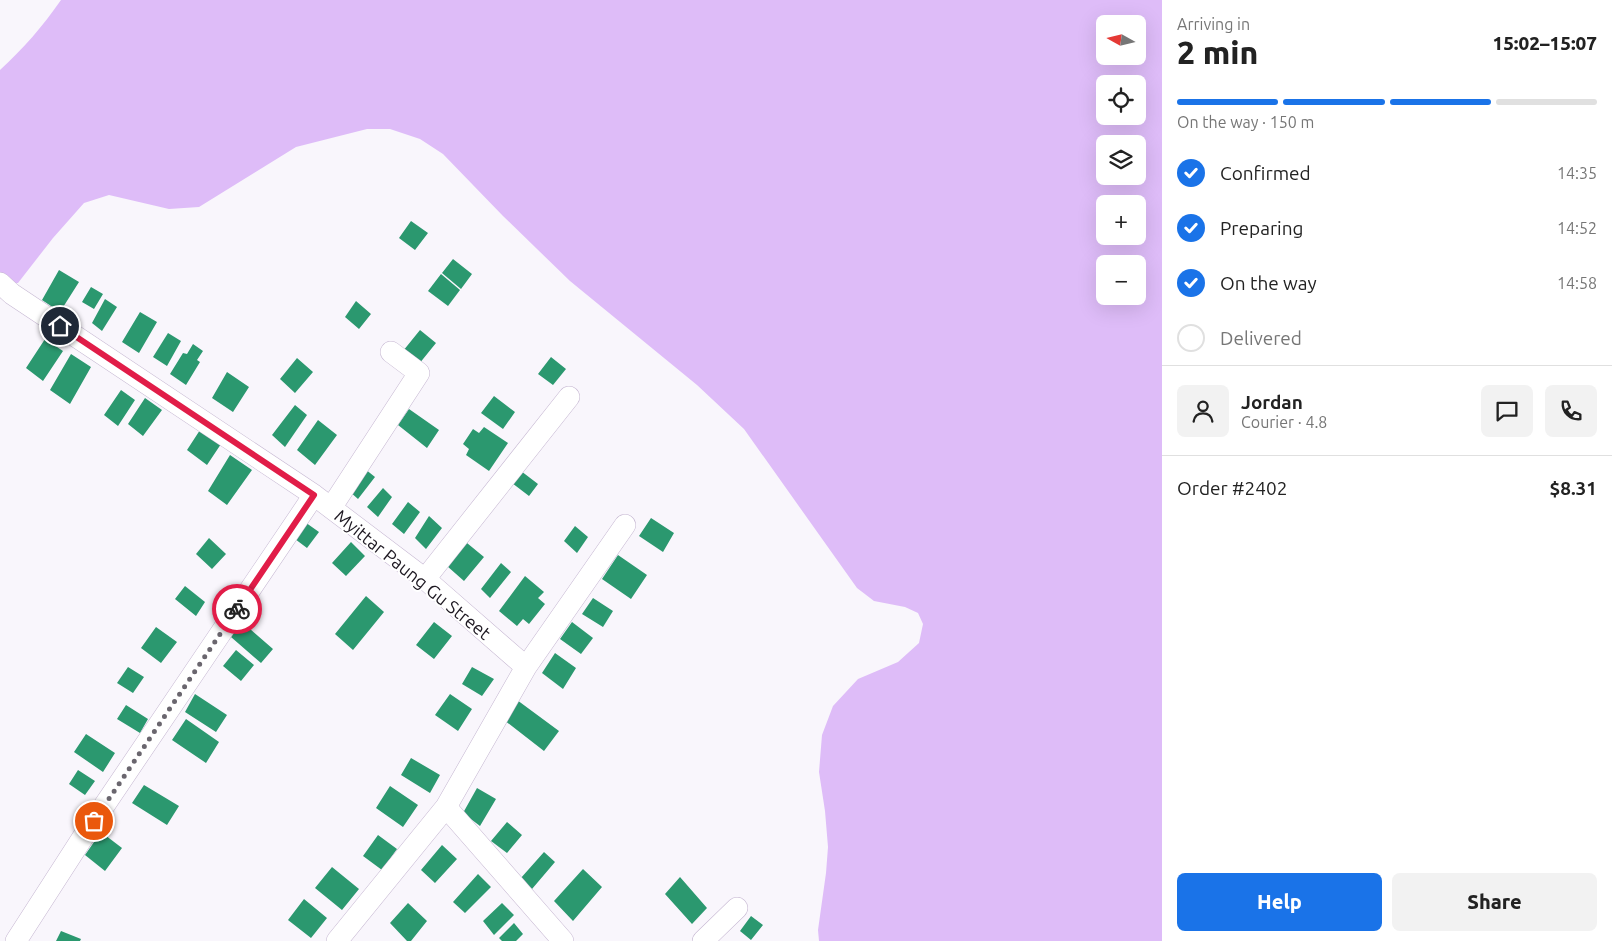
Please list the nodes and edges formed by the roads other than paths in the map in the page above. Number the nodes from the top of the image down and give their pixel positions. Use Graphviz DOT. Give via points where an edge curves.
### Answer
graph roads {
  1 [pos="0,283"];
  2 [pos="391,352"];
  3 [pos="569,397"];
  4 [pos="314,495"];
  5 [pos="331,508"];
  6 [pos="625,525"];
  7 [pos="425,579"];
  8 [pos="526,666"];
  9 [pos="446,807"];
  10 [pos="737,908"];
  11 [pos="16,941"];
  12 [pos="337,941"];
  13 [pos="563,941"];
  14 [pos="703,941"];
  1 -- 4 [label="street, Myittar Paung Gu Street"];
  2 -- 5 [label="street" via="420,373"];
  3 -- 7 [label="street"];
  4 -- 5 [label="street, Myittar Paung Gu Street"];
  4 -- 11 [label="street"];
  5 -- 7 [label="street, Myittar Paung Gu Street"];
  6 -- 8 [label="street"];
  7 -- 8 [label="street, Myittar Paung Gu Street"];
  8 -- 9 [label="street"];
  9 -- 12 [label="street"];
  9 -- 13 [label="street"];
  10 -- 14 [label="street"];
}
